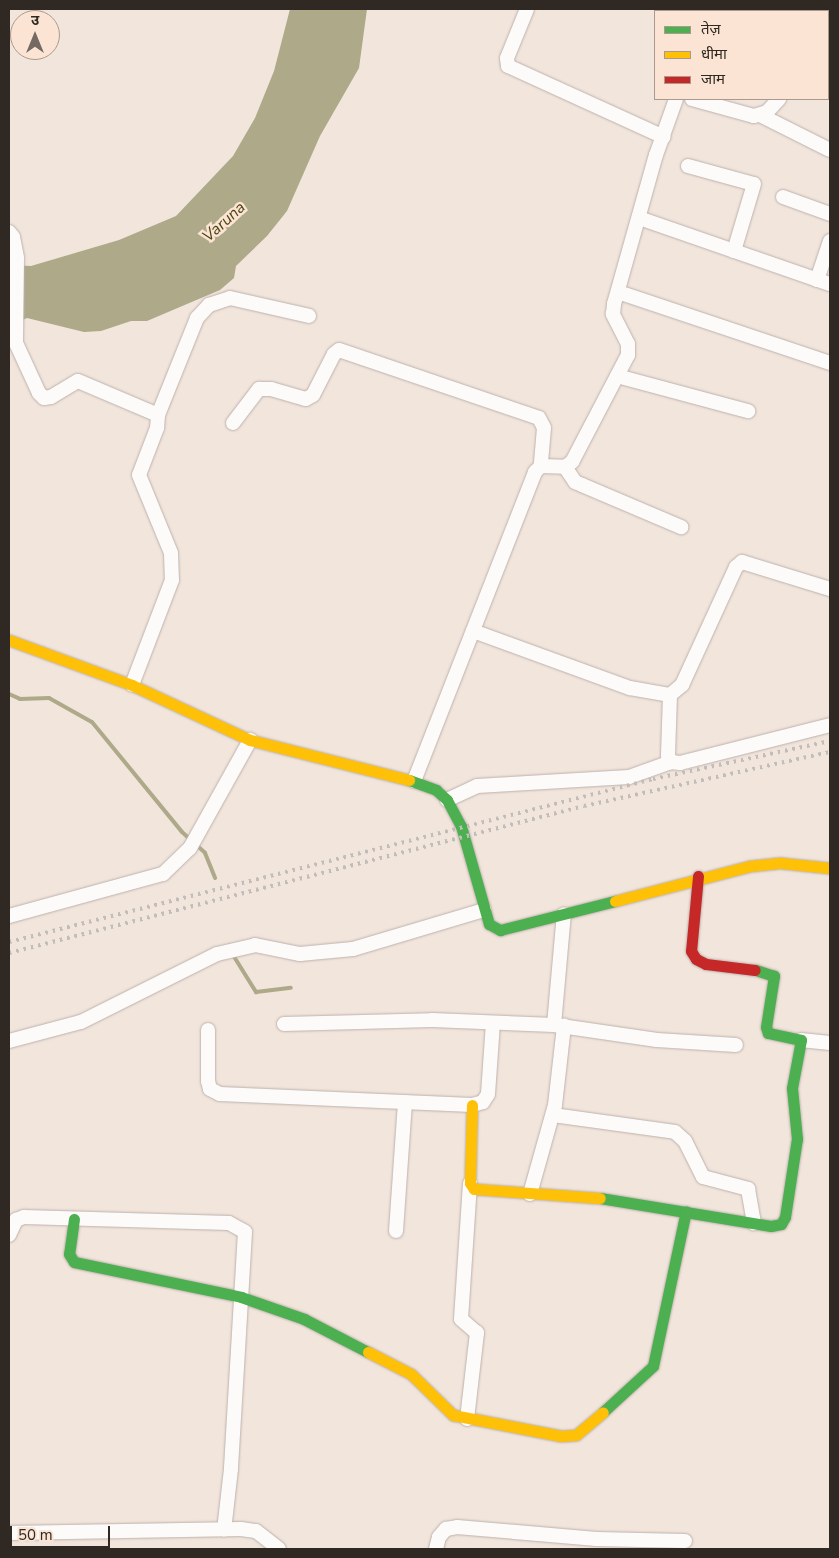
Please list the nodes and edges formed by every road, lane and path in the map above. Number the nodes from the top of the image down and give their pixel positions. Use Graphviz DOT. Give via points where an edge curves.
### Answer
graph roads {
  1 [pos="527,9"];
  2 [pos="676,100"];
  3 [pos="695,100"];
  4 [pos="778,100"];
  5 [pos="760,115"];
  6 [pos="664,137"];
  7 [pos="830,150"];
  8 [pos="688,166"];
  9 [pos="783,197"];
  10 [pos="830,214"];
  11 [pos="639,218"];
  12 [pos="9,232"];
  13 [pos="830,241"];
  14 [pos="734,251"];
  15 [pos="817,280"];
  16 [pos="830,284"];
  17 [pos="618,292"];
  18 [pos="309,316"];
  19 [pos="830,362"];
  20 [pos="617,376"];
  21 [pos="748,411"];
  22 [pos="158,415"];
  23 [pos="233,423"];
  24 [pos="541,466"];
  25 [pos="565,467"];
  26 [pos="681,528"];
  27 [pos="830,589"];
  28 [pos="473,631"];
  29 [pos="9,640"];
  30 [pos="132,685"];
  31 [pos="670,695"];
  32 [pos="830,726"];
  33 [pos="250,740"];
  34 [pos="671,762"];
  35 [pos="414,781"];
  36 [pos="447,800"];
  37 [pos="830,868"];
  38 [pos="698,876"];
  39 [pos="484,910"];
  40 [pos="564,914"];
  41 [pos="9,916"];
  42 [pos="493,1022"];
  43 [pos="284,1024"];
  44 [pos="559,1025"];
  45 [pos="208,1030"];
  46 [pos="801,1040"];
  47 [pos="9,1041"];
  48 [pos="830,1043"];
  49 [pos="736,1045"];
  50 [pos="405,1102"];
  51 [pos="472,1105"];
  52 [pos="553,1115"];
  53 [pos="470,1183"];
  54 [pos="530,1194"];
  55 [pos="686,1211"];
  56 [pos="74,1219"];
  57 [pos="754,1223"];
  58 [pos="396,1231"];
  59 [pos="9,1235"];
  60 [pos="241,1297"];
  61 [pos="466,1419"];
  62 [pos="224,1530"];
  63 [pos="9,1533"];
  64 [pos="685,1541"];
  65 [pos="279,1549"];
  66 [pos="436,1549"];
  1 -- 6 [label="street" via="507,58 508,66"];
  2 -- 6 [label="street"];
  3 -- 5 [label="street" via="740,115"];
  4 -- 5 [label="street"];
  5 -- 7 [label="street"];
  6 -- 11 [label="street"];
  8 -- 14 [label="street" via="754,184"];
  9 -- 10 [label="street"];
  11 -- 14 [label="street"];
  11 -- 17 [label="street"];
  12 -- 22 [label="street" via="14,237 16,258 14,330 18,350 39,393 44,398 78,381"];
  13 -- 15 [label="street"];
  14 -- 15 [label="street"];
  15 -- 16 [label="street"];
  17 -- 19 [label="street"];
  17 -- 20 [label="street" via="613,314 628,344 628,355"];
  18 -- 22 [label="street" via="230,298 209,305 197,318"];
  20 -- 21 [label="street"];
  20 -- 25 [label="street" via="575,457"];
  22 -- 30 [label="street" via="157,428 139,474 171,554 172,580"];
  23 -- 24 [label="street" via="259,389 306,399 313,395 339,350 539,418 544,428"];
  24 -- 25 [label="street"];
  24 -- 28 [label="street" via="535,472"];
  25 -- 26 [label="street" via="575,482"];
  27 -- 31 [label="street" via="742,562 736,567 682,685"];
  28 -- 31 [label="street" via="630,688"];
  28 -- 35 [label="street"];
  29 -- 30 [label="street"];
  30 -- 33 [label="street"];
  31 -- 34 [label="street" via="668,756"];
  32 -- 34 [label="street" via="680,763"];
  33 -- 35 [label="street"];
  33 -- 41 [label="street" via="190,848 163,874"];
  34 -- 36 [label="street" via="628,777 477,786"];
  35 -- 36 [label="street"];
  36 -- 39 [label="street" via="461,826"];
  37 -- 38 [label="street" via="780,863"];
  38 -- 40 [label="street"];
  38 -- 46 [label="street" via="691,951 696,959 706,964 768,972 774,976 766,1026 768,1033"];
  39 -- 40 [label="street" via="489,924 500,930"];
  39 -- 47 [label="street" via="353,949 300,954 255,945 216,954 81,1022"];
  40 -- 44 [label="street"];
  42 -- 43 [label="street" via="432,1020"];
  42 -- 44 [label="street"];
  42 -- 51 [label="street" via="488,1094 484,1102"];
  44 -- 49 [label="street" via="658,1040"];
  44 -- 52 [label="street"];
  45 -- 50 [label="street" via="208,1082 210,1090 220,1094"];
  46 -- 48 [label="street"];
  46 -- 57 [label="street" via="792,1088 798,1140 785,1217 781,1224 771,1226"];
  50 -- 51 [label="street"];
  50 -- 58 [label="street"];
  51 -- 53 [label="street"];
  52 -- 54 [label="street"];
  52 -- 57 [label="street" via="675,1132 684,1141 703,1177 748,1190"];
  53 -- 54 [label="street" via="474,1189"];
  53 -- 61 [label="street" via="461,1319 477,1333"];
  54 -- 55 [label="street" via="616,1199"];
  55 -- 57 [label="street"];
  55 -- 61 [label="street" via="656,1358 647,1374 576,1435 561,1436"];
  56 -- 59 [label="street" via="24,1217 16,1220"];
  56 -- 60 [label="street" via="69,1254 74,1262"];
  56 -- 60 [label="street" via="229,1223 239,1226 245,1237"];
  60 -- 61 [label="street" via="304,1319 411,1374 442,1407"];
  60 -- 62 [label="street" via="231,1469"];
  62 -- 63 [label="street"];
  62 -- 65 [label="street" via="256,1531"];
  64 -- 66 [label="street" via="596,1539 457,1527 446,1528"];
}
